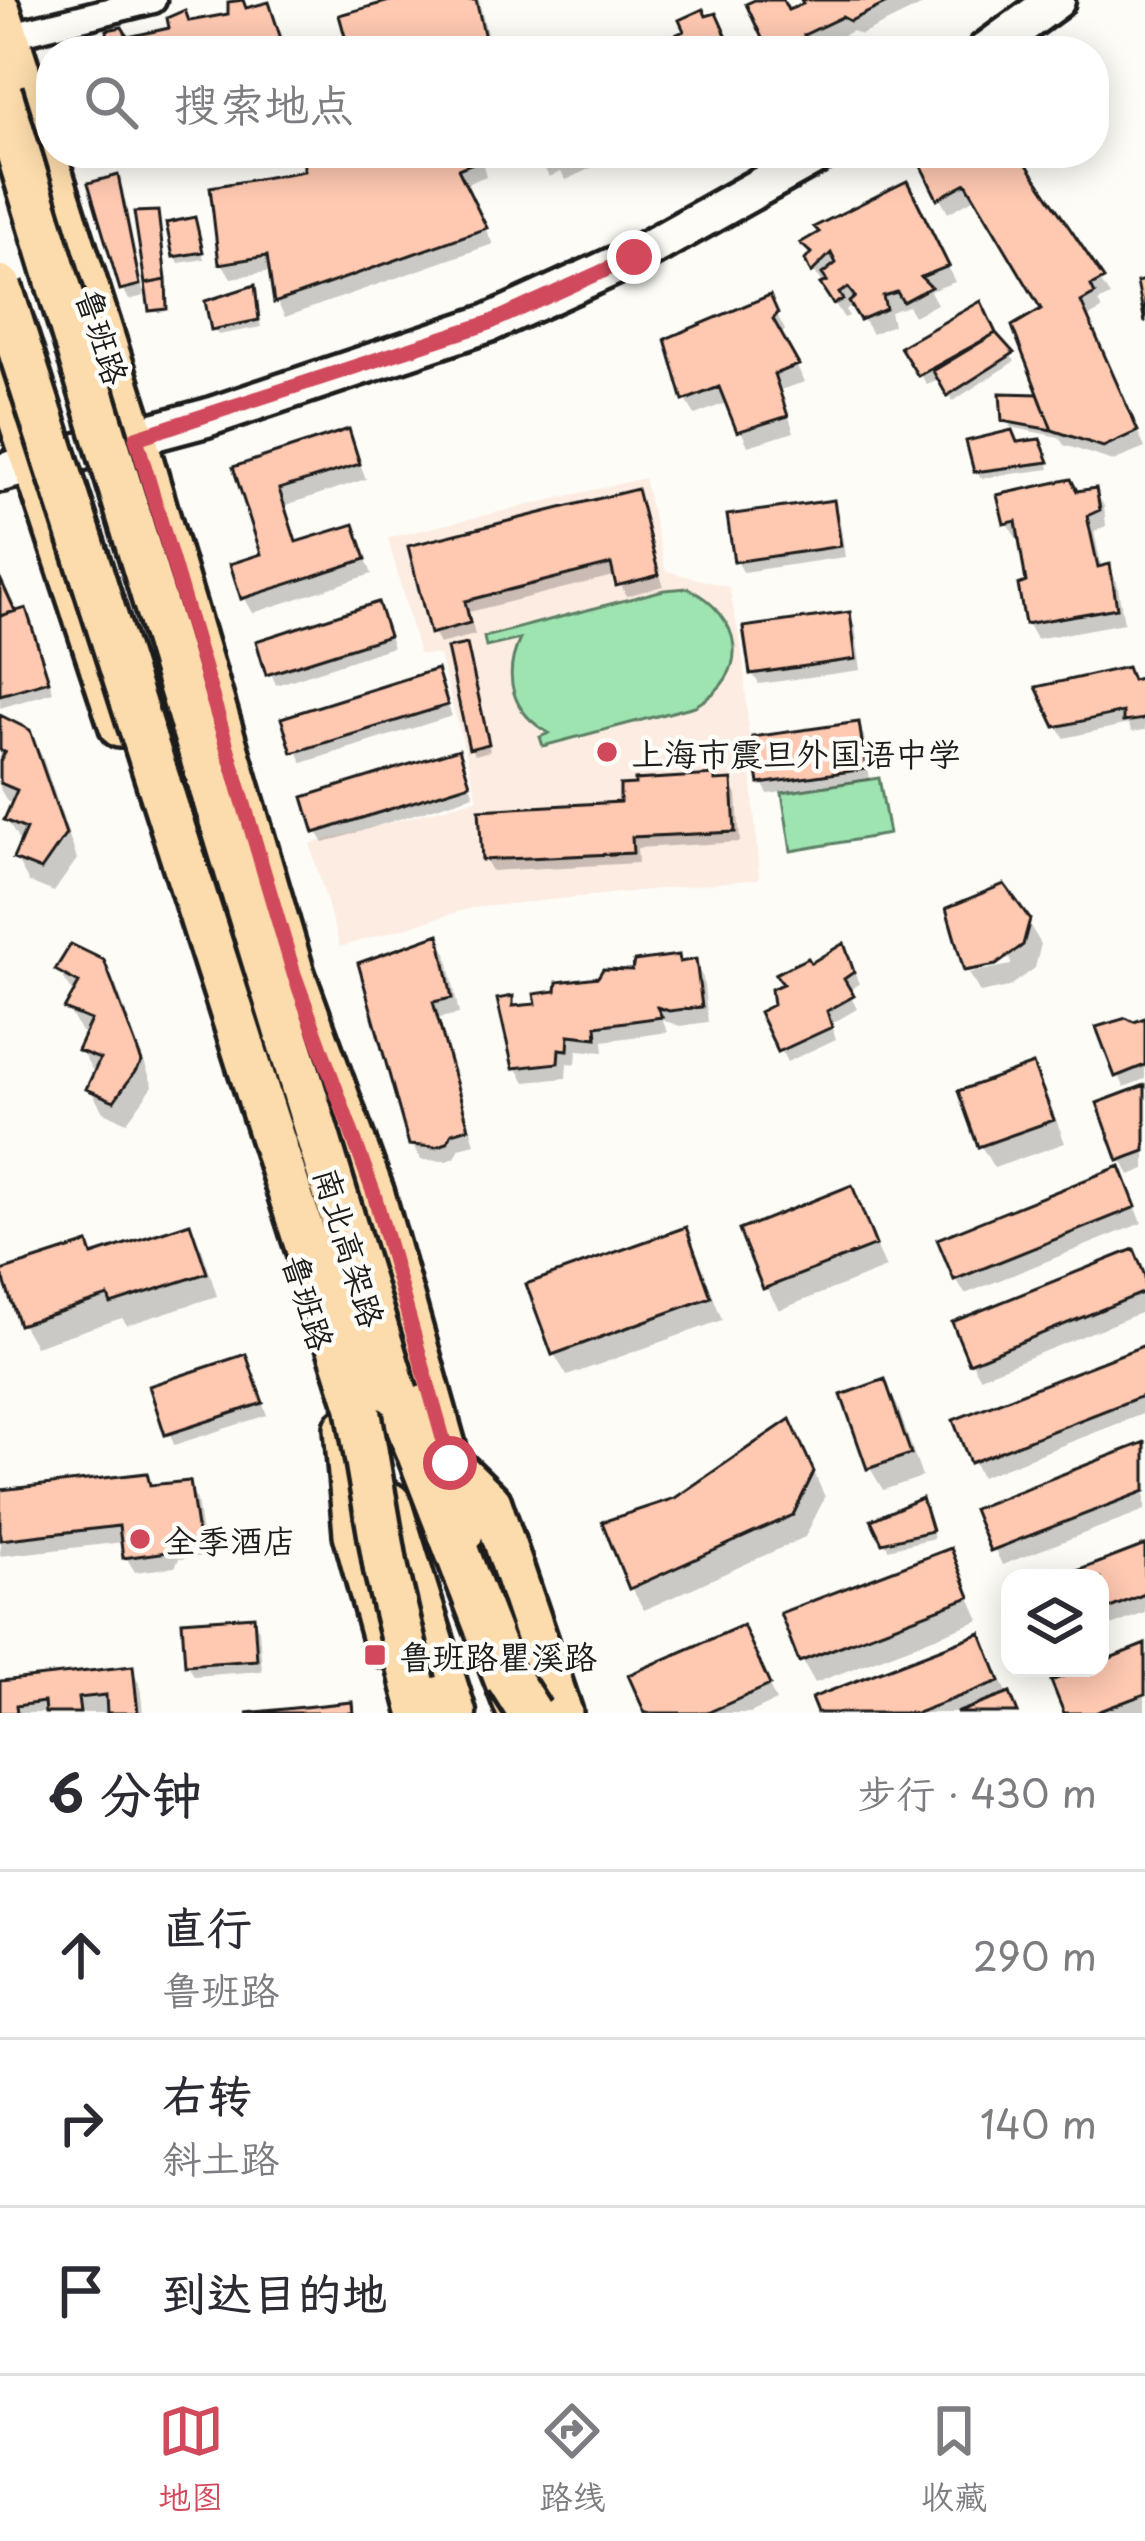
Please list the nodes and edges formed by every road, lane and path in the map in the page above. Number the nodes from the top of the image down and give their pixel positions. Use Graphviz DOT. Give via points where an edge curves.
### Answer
graph roads {
  1 [pos="153,0"];
  2 [pos="1056,0"];
  3 [pos="2,29"];
  4 [pos="1007,36"];
  5 [pos="0,92"];
  6 [pos="36,133"];
  7 [pos="48,168"];
  8 [pos="793,168"];
  9 [pos="0,287"];
  10 [pos="0,362"];
  11 [pos="136,438"];
  12 [pos="16,468"];
  13 [pos="366,1408"];
  14 [pos="450,1463"];
  15 [pos="515,1706"];
  16 [pos="404,1713"];
  17 [pos="421,1713"];
  18 [pos="440,1713"];
  19 [pos="454,1713"];
  20 [pos="562,1713"];
  1 -- 3 [label="street"];
  2 -- 4 [label="main road"];
  3 -- 6 [label="main road, 鲁班路"];
  5 -- 13 [label="highway, 南北高架路, bridge"];
  7 -- 11 [label="main road, 鲁班路"];
  8 -- 11 [label="main road" via="634,257 489,323"];
  9 -- 13 [label="highway, 南北高架路, bridge"];
  10 -- 12 [label="main road, 鲁班路"];
  11 -- 12 [label="main road"];
  11 -- 14 [label="main road, 鲁班路" via="294,974 374,1194"];
  12 -- 13 [label="main road, 鲁班路" via="314,1306"];
  13 -- 15 [label="highway"];
  13 -- 16 [label="main road, 鲁班路" via="354,1534"];
  13 -- 17 [label="highway, bridge" via="386,1569"];
  13 -- 18 [label="main road, 鲁班路" via="389,1538"];
  13 -- 19 [label="highway, 南北高架路, bridge"];
  14 -- 15 [label="main road, 鲁班路" via="458,1519"];
  14 -- 20 [label="main road, 鲁班路" via="491,1503"];
}
